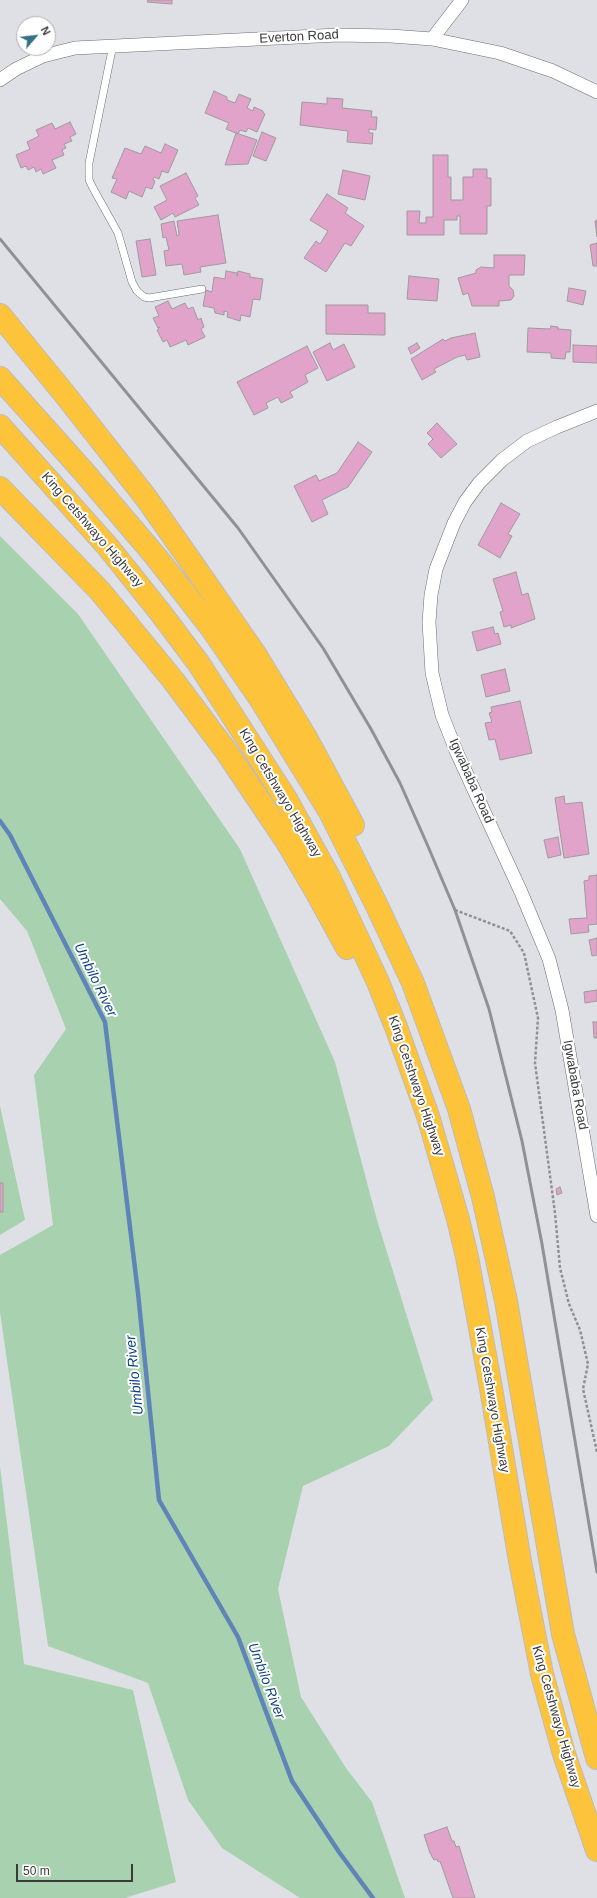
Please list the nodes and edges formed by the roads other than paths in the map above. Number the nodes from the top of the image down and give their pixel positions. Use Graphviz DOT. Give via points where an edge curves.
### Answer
graph roads {
  1 [pos="462,0"];
  2 [pos="432,39"];
  3 [pos="113,46"];
  4 [pos="0,80"];
  5 [pos="597,92"];
  6 [pos="202,289"];
  7 [pos="0,316"];
  8 [pos="0,378"];
  9 [pos="597,411"];
  10 [pos="0,426"];
  11 [pos="0,488"];
  12 [pos="413,983"];
  13 [pos="396,1027"];
  14 [pos="597,1216"];
  15 [pos="597,1758"];
  16 [pos="597,1850"];
  1 -- 2 [label="street"];
  2 -- 3 [label="street, Everton Road" via="338,35"];
  2 -- 5 [label="street, Everton Road" via="500,53 553,71"];
  3 -- 4 [label="street, Everton Road" via="75,48 43,56"];
  3 -- 6 [label="lane" via="88,163 89,177 121,240 134,287 140,295 149,298"];
  7 -- 12 [label="highway" via="147,499 258,660 338,795 376,872 385,892"];
  8 -- 12 [label="highway" via="157,558 210,626 261,700 330,812"];
  9 -- 14 [label="street, Igwababa Road" via="528,441 502,460 480,483 465,502 454,523 436,569 429,622 432,673 442,715 456,752 549,959 562,1010"];
  10 -- 13 [label="highway, King Cetshwayo Highway" via="108,547 160,612 225,702 286,799 329,877 368,959"];
  11 -- 13 [label="highway" via="100,591 173,680 226,751 287,842 374,997"];
  12 -- 15 [label="highway" via="459,1109 483,1197 506,1302 563,1634"];
  13 -- 16 [label="highway, King Cetshwayo Highway" via="440,1153 467,1257 539,1661 564,1754"];
}
